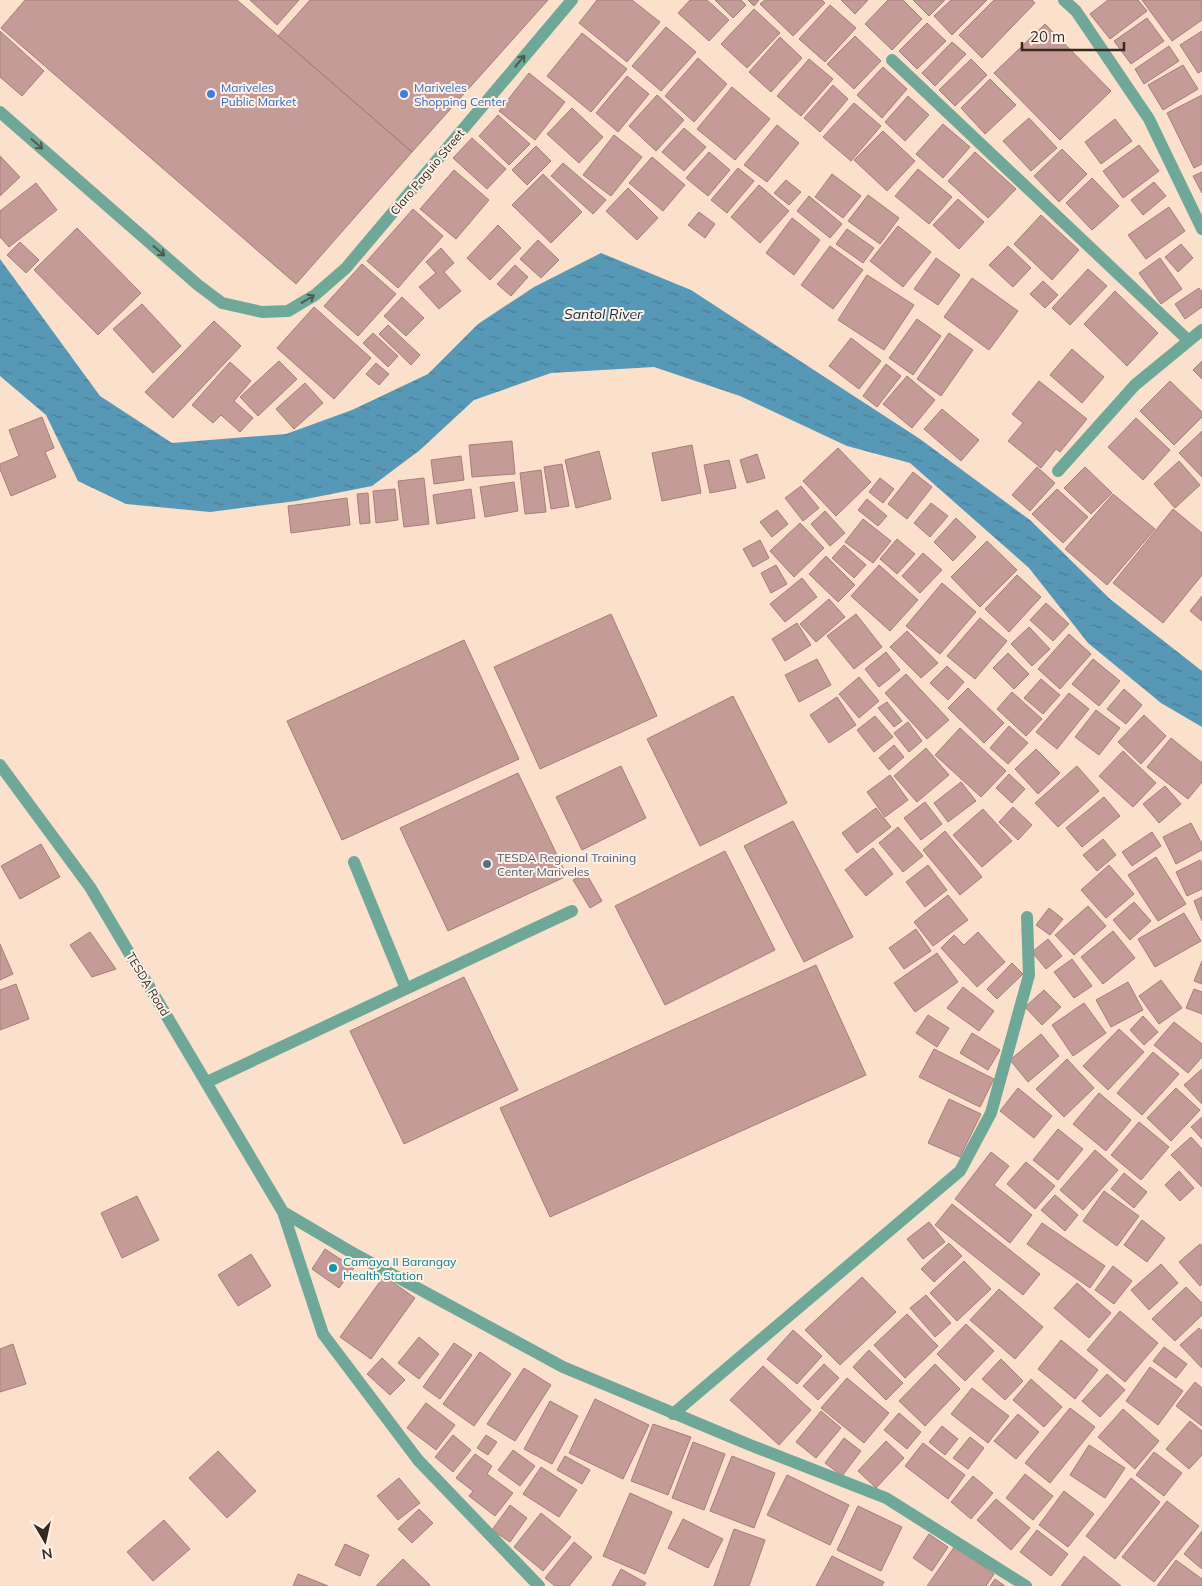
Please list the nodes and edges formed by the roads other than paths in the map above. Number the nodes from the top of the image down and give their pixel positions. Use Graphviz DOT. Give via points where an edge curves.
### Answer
graph roads {
  1 [pos="572,0"];
  2 [pos="1064,0"];
  3 [pos="892,60"];
  4 [pos="0,112"];
  5 [pos="1202,230"];
  6 [pos="1202,330"];
  7 [pos="1189,341"];
  8 [pos="1058,471"];
  9 [pos="0,766"];
  10 [pos="354,862"];
  11 [pos="572,911"];
  12 [pos="1027,917"];
  13 [pos="406,989"];
  14 [pos="207,1082"];
  15 [pos="283,1212"];
  16 [pos="673,1414"];
  17 [pos="539,1586"];
  18 [pos="1026,1586"];
  4 -- 1 [label="street, Claro Paguio Street, one-way" via="222,303 262,312 288,311 315,295 346,268"];
  2 -- 5 [label="street" via="1076,11 1149,120"];
  3 -- 7 [label="street"];
  6 -- 7 [label="street"];
  7 -- 8 [label="street" via="1135,385"];
  9 -- 14 [label="street, TESDA Road" via="90,887"];
  10 -- 13 [label="street"];
  11 -- 13 [label="street"];
  12 -- 16 [label="street" via="1029,975 991,1113 960,1172"];
  13 -- 14 [label="street"];
  14 -- 15 [label="street, TESDA Road"];
  15 -- 16 [label="street" via="563,1368"];
  15 -- 17 [label="street, TESDA Road" via="323,1334 418,1460"];
  16 -- 18 [label="street" via="886,1498"];
}
